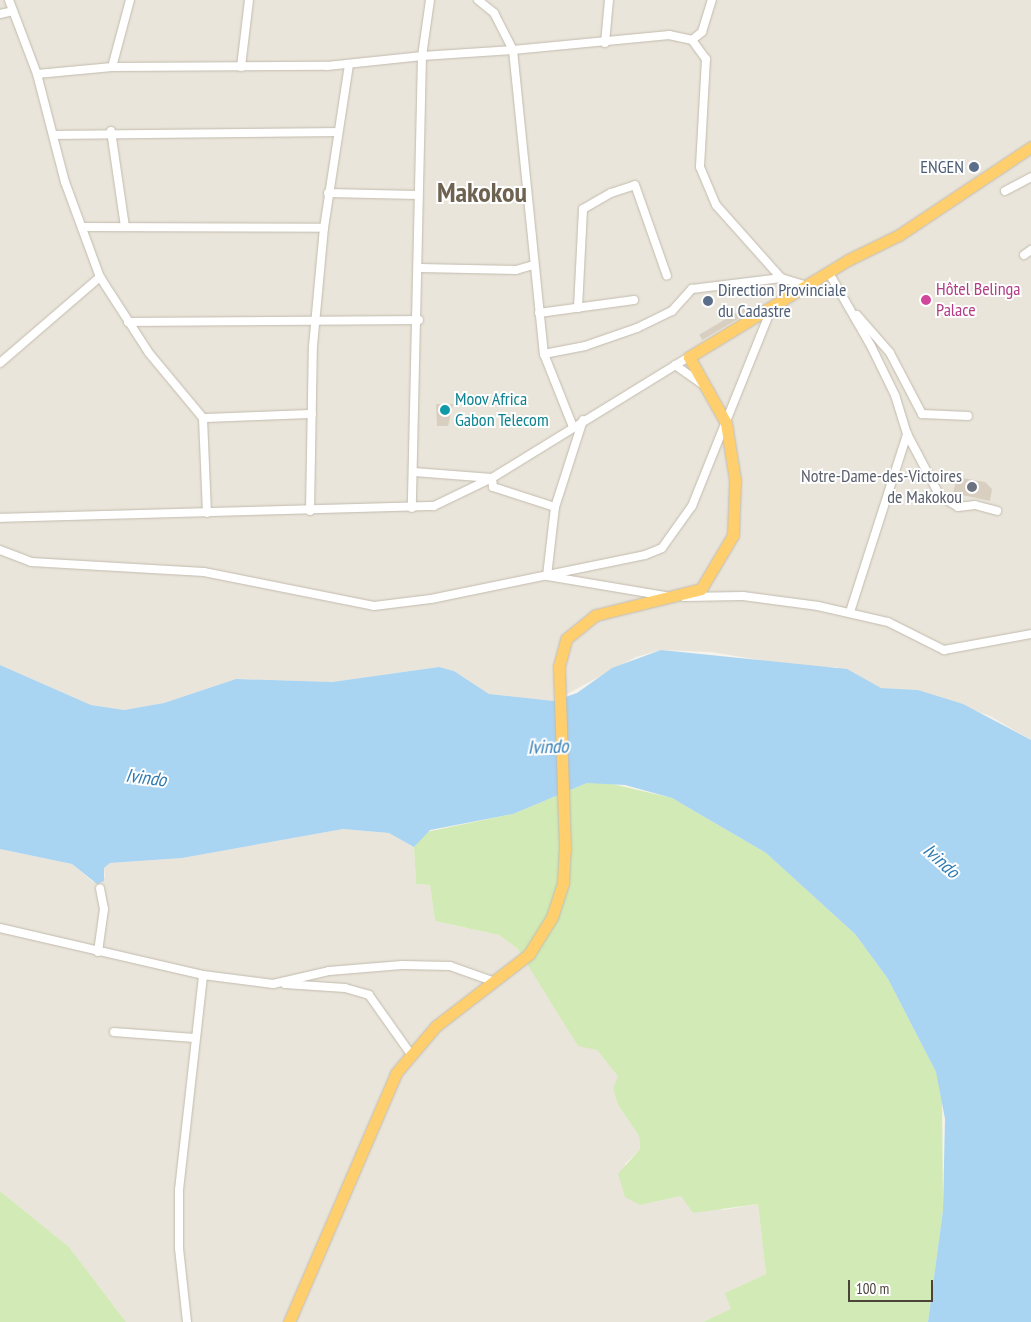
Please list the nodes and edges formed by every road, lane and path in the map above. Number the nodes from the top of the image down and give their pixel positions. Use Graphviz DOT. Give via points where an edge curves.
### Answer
graph roads {
  1 [pos="10,0"];
  2 [pos="130,0"];
  3 [pos="249,0"];
  4 [pos="430,0"];
  5 [pos="478,0"];
  6 [pos="609,0"];
  7 [pos="712,0"];
  8 [pos="13,11"];
  9 [pos="0,14"];
  10 [pos="692,40"];
  11 [pos="606,43"];
  12 [pos="513,50"];
  13 [pos="422,56"];
  14 [pos="349,65"];
  15 [pos="112,67"];
  16 [pos="241,68"];
  17 [pos="37,74"];
  18 [pos="111,131"];
  19 [pos="337,132"];
  20 [pos="54,135"];
  21 [pos="1031,147"];
  22 [pos="1031,178"];
  23 [pos="1005,191"];
  24 [pos="328,193"];
  25 [pos="418,195"];
  26 [pos="125,227"];
  27 [pos="82,228"];
  28 [pos="324,228"];
  29 [pos="534,265"];
  30 [pos="420,268"];
  31 [pos="829,273"];
  32 [pos="667,276"];
  33 [pos="100,277"];
  34 [pos="781,278"];
  35 [pos="807,286"];
  36 [pos="634,300"];
  37 [pos="846,301"];
  38 [pos="578,308"];
  39 [pos="771,309"];
  40 [pos="539,312"];
  41 [pos="419,320"];
  42 [pos="316,321"];
  43 [pos="128,322"];
  44 [pos="544,354"];
  45 [pos="689,356"];
  46 [pos="0,363"];
  47 [pos="675,365"];
  48 [pos="703,385"];
  49 [pos="312,414"];
  50 [pos="968,416"];
  51 [pos="203,418"];
  52 [pos="583,420"];
  53 [pos="726,423"];
  54 [pos="573,427"];
  55 [pos="907,434"];
  56 [pos="414,472"];
  57 [pos="492,478"];
  58 [pos="555,507"];
  59 [pos="412,508"];
  60 [pos="310,511"];
  61 [pos="997,511"];
  62 [pos="207,513"];
  63 [pos="0,518"];
  64 [pos="0,550"];
  65 [pos="547,576"];
  66 [pos="679,598"];
  67 [pos="850,612"];
  68 [pos="1031,634"];
  69 [pos="100,888"];
  70 [pos="0,928"];
  71 [pos="98,952"];
  72 [pos="203,975"];
  73 [pos="495,982"];
  74 [pos="273,984"];
  75 [pos="114,1032"];
  76 [pos="194,1038"];
  77 [pos="410,1053"];
  78 [pos="187,1322"];
  79 [pos="289,1322"];
  1 -- 8 [label="street"];
  2 -- 15 [label="street"];
  3 -- 16 [label="street"];
  4 -- 13 [label="street"];
  5 -- 12 [label="street" via="494,13"];
  6 -- 11 [label="street"];
  7 -- 10 [label="street" via="702,32"];
  8 -- 9 [label="street"];
  8 -- 17 [label="street"];
  10 -- 11 [label="street" via="669,35"];
  10 -- 34 [label="street" via="706,58 700,167 727,221"];
  11 -- 12 [label="street"];
  12 -- 13 [label="street"];
  12 -- 29 [label="street"];
  13 -- 14 [label="street"];
  13 -- 25 [label="street"];
  14 -- 16 [label="street"];
  14 -- 19 [label="street"];
  15 -- 16 [label="street"];
  15 -- 17 [label="street"];
  17 -- 20 [label="street"];
  18 -- 19 [label="street"];
  18 -- 20 [label="street"];
  18 -- 26 [label="street"];
  19 -- 24 [label="street"];
  20 -- 27 [label="street"];
  21 -- 31 [label="highway" via="899,235"];
  22 -- 23 [label="street"];
  24 -- 25 [label="street"];
  24 -- 28 [label="street"];
  25 -- 30 [label="street"];
  26 -- 27 [label="street"];
  26 -- 28 [label="street"];
  27 -- 33 [label="street"];
  28 -- 42 [label="street"];
  29 -- 30 [label="street" via="516,270"];
  29 -- 40 [label="street"];
  30 -- 41 [label="street"];
  31 -- 35 [label="highway"];
  31 -- 37 [label="street"];
  32 -- 38 [label="street" via="635,185 611,193 583,210"];
  33 -- 43 [label="street"];
  33 -- 46 [label="street"];
  34 -- 35 [label="street"];
  34 -- 44 [label="street" via="692,289 672,311 637,328 585,346"];
  35 -- 39 [label="highway"];
  36 -- 38 [label="street"];
  37 -- 50 [label="street" via="890,353 922,414"];
  37 -- 55 [label="street" via="895,395"];
  38 -- 40 [label="street"];
  39 -- 45 [label="highway"];
  39 -- 53 [label="street"];
  40 -- 44 [label="street"];
  41 -- 42 [label="street"];
  41 -- 56 [label="street"];
  42 -- 43 [label="street"];
  42 -- 49 [label="street"];
  43 -- 51 [label="street"];
  44 -- 54 [label="street"];
  45 -- 47 [label="street"];
  45 -- 48 [label="highway"];
  47 -- 48 [label="street"];
  47 -- 52 [label="street"];
  48 -- 53 [label="highway"];
  49 -- 51 [label="street"];
  49 -- 60 [label="street"];
  51 -- 62 [label="street"];
  52 -- 54 [label="street"];
  52 -- 58 [label="street"];
  53 -- 65 [label="street" via="692,506 662,548"];
  53 -- 66 [label="highway" via="735,480 733,535 707,581"];
  54 -- 57 [label="street"];
  55 -- 61 [label="street" via="940,496 958,507 975,505"];
  55 -- 67 [label="street"];
  56 -- 57 [label="street"];
  56 -- 59 [label="street"];
  57 -- 58 [label="street" via="493,487"];
  57 -- 59 [label="street" via="434,506"];
  58 -- 65 [label="street"];
  59 -- 60 [label="street"];
  60 -- 62 [label="street"];
  62 -- 63 [label="street"];
  64 -- 65 [label="street" via="31,562 204,572 374,606"];
  65 -- 66 [label="street"];
  66 -- 67 [label="street" via="743,596"];
  66 -- 73 [label="highway" via="596,614 574,629 560,654 565,806 563,883 552,917 528,954"];
  67 -- 68 [label="street" via="888,622 944,650"];
  69 -- 71 [label="street" via="104,909"];
  70 -- 71 [label="street"];
  71 -- 72 [label="street"];
  72 -- 74 [label="street"];
  72 -- 76 [label="street"];
  73 -- 74 [label="street" via="450,966 402,965 328,971"];
  73 -- 77 [label="highway" via="436,1026"];
  74 -- 77 [label="street" via="346,988 369,995"];
  75 -- 76 [label="street"];
  76 -- 78 [label="street" via="179,1190 179,1248"];
  77 -- 79 [label="highway" via="383,1096"];
}
